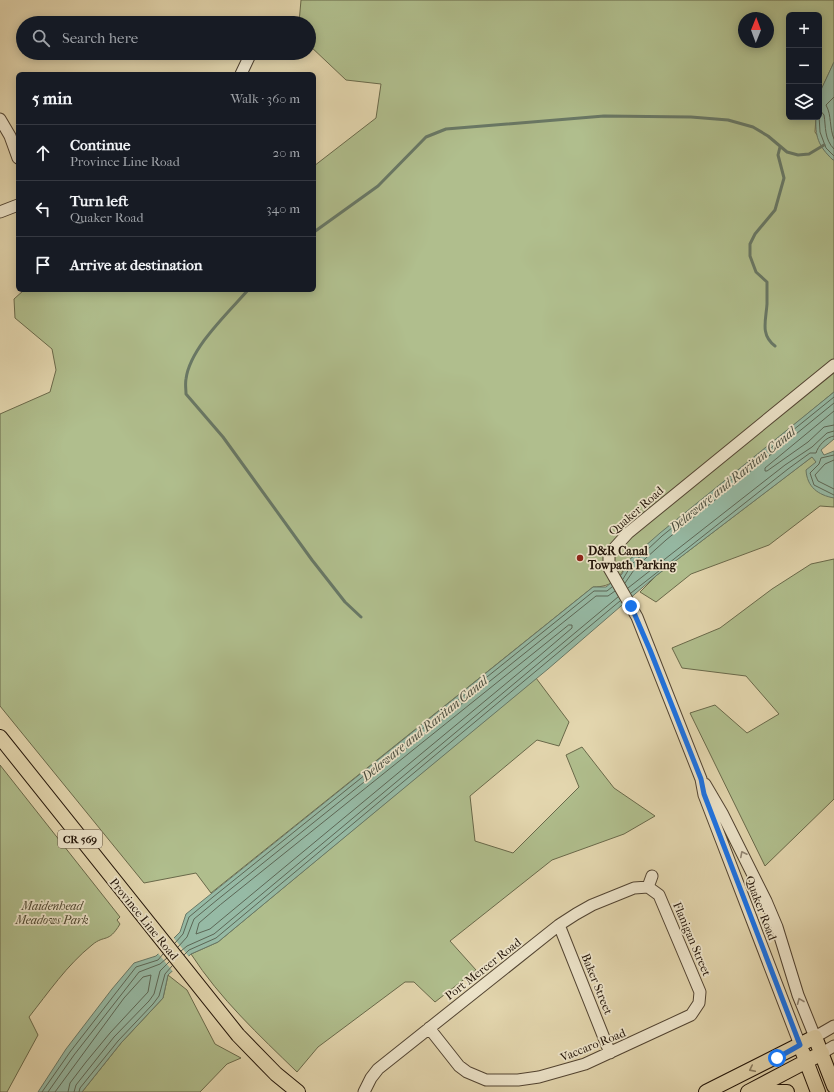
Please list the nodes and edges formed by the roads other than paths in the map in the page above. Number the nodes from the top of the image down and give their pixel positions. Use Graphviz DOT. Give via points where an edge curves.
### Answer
graph roads {
  1 [pos="248,60"];
  2 [pos="242,72"];
  3 [pos="0,119"];
  4 [pos="16,152"];
  5 [pos="16,206"];
  6 [pos="0,212"];
  7 [pos="834,365"];
  8 [pos="0,737"];
  9 [pos="701,779"];
  10 [pos="652,876"];
  11 [pos="648,887"];
  12 [pos="559,926"];
  13 [pos="688,1016"];
  14 [pos="834,1026"];
  15 [pos="429,1028"];
  16 [pos="815,1037"];
  17 [pos="800,1045"];
  18 [pos="834,1046"];
  19 [pos="610,1053"];
  20 [pos="822,1053"];
  21 [pos="806,1062"];
  22 [pos="834,1086"];
  23 [pos="298,1092"];
  24 [pos="364,1092"];
  25 [pos="706,1092"];
  26 [pos="748,1092"];
  27 [pos="767,1092"];
  28 [pos="787,1092"];
  29 [pos="818,1092"];
  1 -- 2 [label="street"];
  3 -- 4 [label="street"];
  5 -- 6 [label="street"];
  7 -- 9 [label="street, Quaker Road" via="628,533 609,554 612,575 628,602 650,650"];
  8 -- 23 [label="main road, Province Line Road / CR 569" via="183,968 254,1053"];
  16 -- 9 [label="street, Quaker Road, one-way" via="766,902 722,813"];
  9 -- 17 [label="street, Quaker Road" via="706,801"];
  10 -- 11 [label="street"];
  11 -- 12 [label="street, Port Mercer Road" via="634,888 592,905"];
  11 -- 13 [label="street, Flanigan Street" via="662,900 700,992 703,1005"];
  12 -- 15 [label="street, Port Mercer Road"];
  12 -- 19 [label="street, Baker Street"];
  13 -- 19 [label="street, Vaccaro Road"];
  14 -- 16 [label="street"];
  15 -- 19 [label="street, Vaccaro Road" via="459,1066 472,1075 486,1080 539,1077 571,1069"];
  15 -- 24 [label="street, Port Mercer Road" via="378,1069"];
  16 -- 17 [label="main road"];
  16 -- 20 [label="main road"];
  17 -- 21 [label="main road"];
  17 -- 25 [label="main road, one-way"];
  18 -- 20 [label="street"];
  20 -- 21 [label="main road"];
  20 -- 22 [label="main road"];
  21 -- 26 [label="main road"];
  21 -- 29 [label="main road"];
  27 -- 28 [label="main road"];
}
